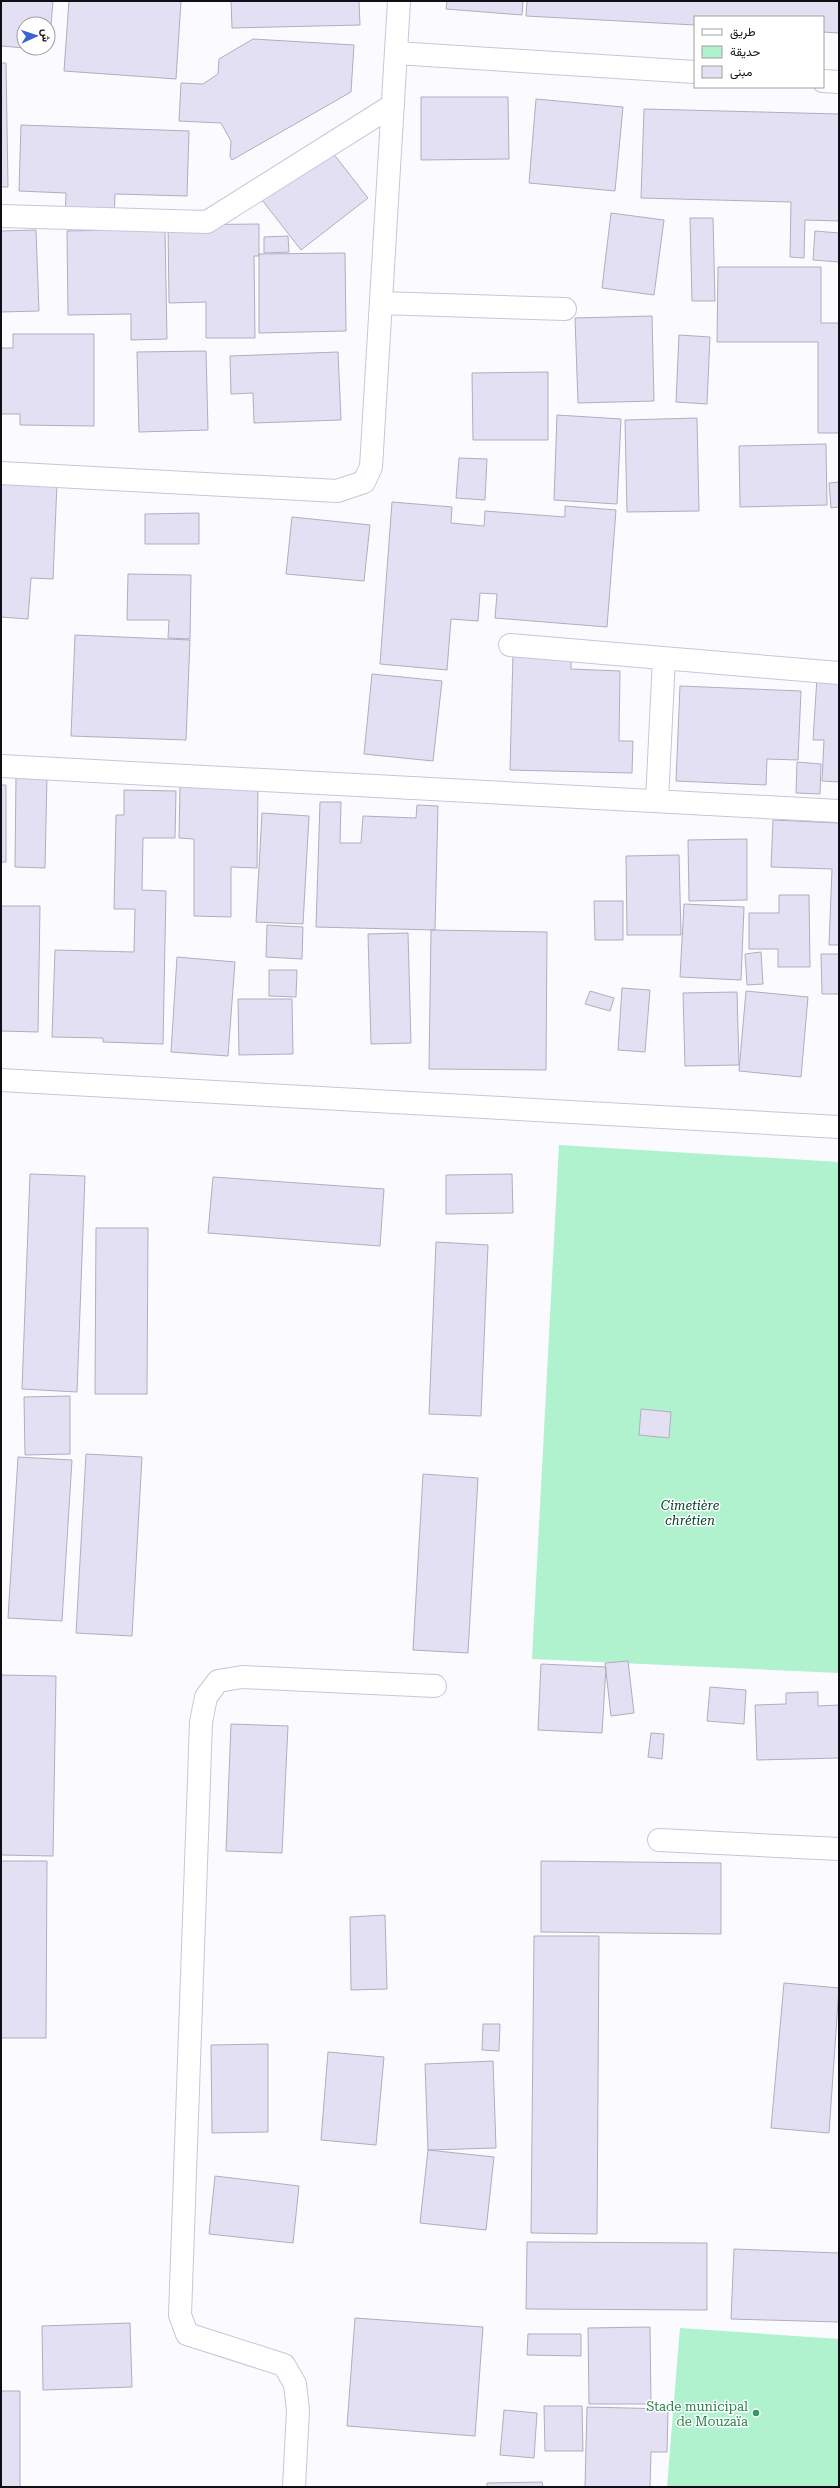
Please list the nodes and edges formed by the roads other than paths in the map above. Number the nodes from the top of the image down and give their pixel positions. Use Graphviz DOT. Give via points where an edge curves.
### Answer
graph roads {
  1 [pos="399,1"];
  2 [pos="396,53"];
  3 [pos="694,72"];
  4 [pos="824,81"];
  5 [pos="839,82"];
  6 [pos="393,105"];
  7 [pos="1,216"];
  8 [pos="381,303"];
  9 [pos="565,308"];
  10 [pos="1,473"];
  11 [pos="510,645"];
  12 [pos="664,658"];
  13 [pos="839,673"];
  14 [pos="1,766"];
  15 [pos="657,801"];
  16 [pos="839,811"];
  17 [pos="1,1080"];
  18 [pos="839,1127"];
  19 [pos="434,1686"];
  20 [pos="659,1840"];
  21 [pos="839,1850"];
  22 [pos="294,2487"];
  1 -- 2 [label="street"];
  2 -- 3 [label="street"];
  2 -- 6 [label="street"];
  4 -- 5 [label="street"];
  6 -- 7 [label="street" via="207,222"];
  6 -- 8 [label="street"];
  8 -- 9 [label="street"];
  8 -- 10 [label="street" via="371,467 364,482 337,491"];
  11 -- 12 [label="street"];
  12 -- 13 [label="street"];
  12 -- 15 [label="street"];
  14 -- 15 [label="street"];
  15 -- 16 [label="street"];
  17 -- 18 [label="street"];
  19 -- 22 [label="street" via="242,1677 218,1681 206,1697 201,1722 180,2315 187,2334 284,2365 295,2384 298,2410"];
  20 -- 21 [label="street"];
}
